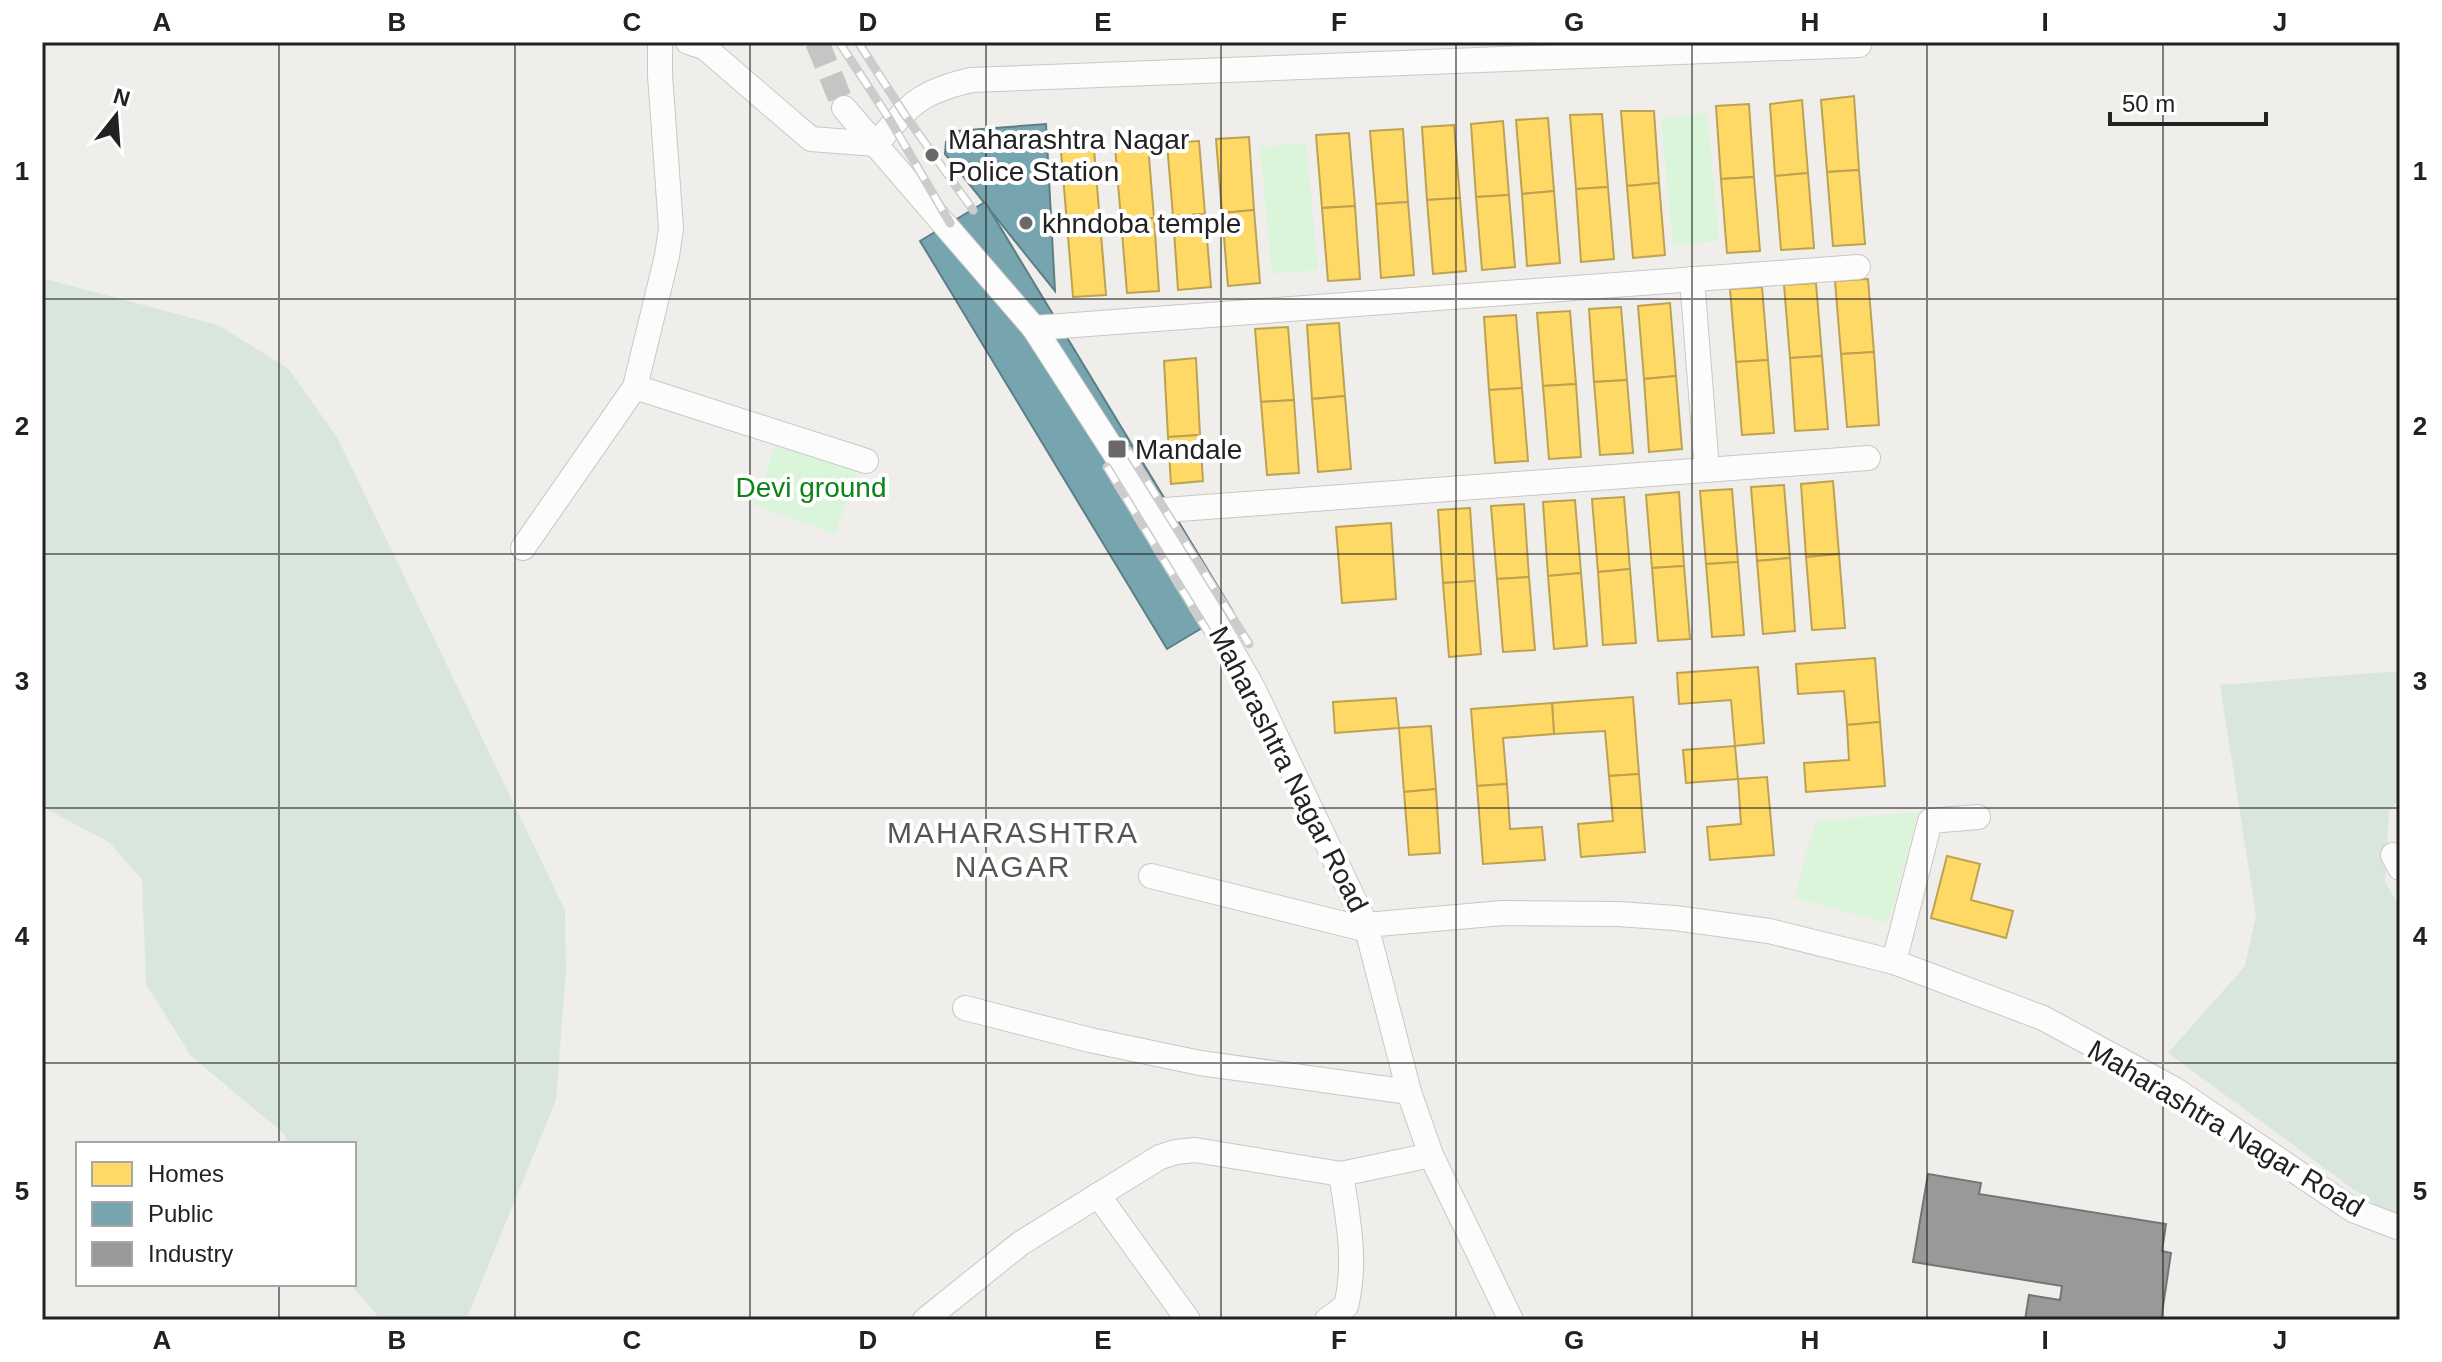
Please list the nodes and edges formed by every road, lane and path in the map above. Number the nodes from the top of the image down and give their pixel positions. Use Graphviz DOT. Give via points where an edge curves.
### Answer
graph roads {
  1 [pos="660,42"];
  2 [pos="688,42"];
  3 [pos="1859,45"];
  4 [pos="844,108"];
  5 [pos="876,144"];
  6 [pos="1858,267"];
  7 [pos="1692,279"];
  8 [pos="1034,328"];
  9 [pos="635,387"];
  10 [pos="1868,458"];
  11 [pos="866,461"];
  12 [pos="1707,470"];
  13 [pos="1152,511"];
  14 [pos="523,548"];
  15 [pos="1978,817"];
  16 [pos="1151,876"];
  17 [pos="1367,927"];
  18 [pos="1894,962"];
  19 [pos="965,1008"];
  20 [pos="1409,1092"];
  21 [pos="1431,1155"];
  22 [pos="1341,1174"];
  23 [pos="1098,1195"];
  24 [pos="2400,1228"];
  25 [pos="925,1320"];
  26 [pos="1188,1320"];
  27 [pos="1327,1320"];
  28 [pos="1511,1320"];
  1 -- 9 [label="street" via="671,228"];
  2 -- 5 [label="street" via="704,47 811,139"];
  3 -- 5 [label="street" via="971,80 938,88 912,103"];
  4 -- 5 [label="street, Maharashtra Nagar Road"];
  5 -- 8 [label="street, Maharashtra Nagar Road"];
  6 -- 7 [label="street"];
  7 -- 8 [label="street"];
  7 -- 12 [label="street"];
  8 -- 13 [label="street, Maharashtra Nagar Road"];
  9 -- 11 [label="street"];
  9 -- 14 [label="street"];
  10 -- 12 [label="street"];
  12 -- 13 [label="street"];
  13 -- 17 [label="street, Maharashtra Nagar Road" via="1253,688"];
  15 -- 18 [label="street" via="1930,821"];
  16 -- 17 [label="street"];
  17 -- 18 [label="street, Maharashtra Nagar Road" via="1503,913 1632,915 1769,931"];
  17 -- 20 [label="street"];
  18 -- 24 [label="street, Maharashtra Nagar Road" via="2043,1018 2174,1089 2353,1210"];
  19 -- 20 [label="street" via="1200,1063"];
  20 -- 21 [label="street"];
  21 -- 22 [label="street"];
  21 -- 28 [label="street"];
  22 -- 23 [label="street" via="1195,1150 1160,1157"];
  22 -- 27 [label="street" via="1352,1281 1346,1306"];
  23 -- 25 [label="street" via="1021,1243"];
  23 -- 26 [label="street"];
}
